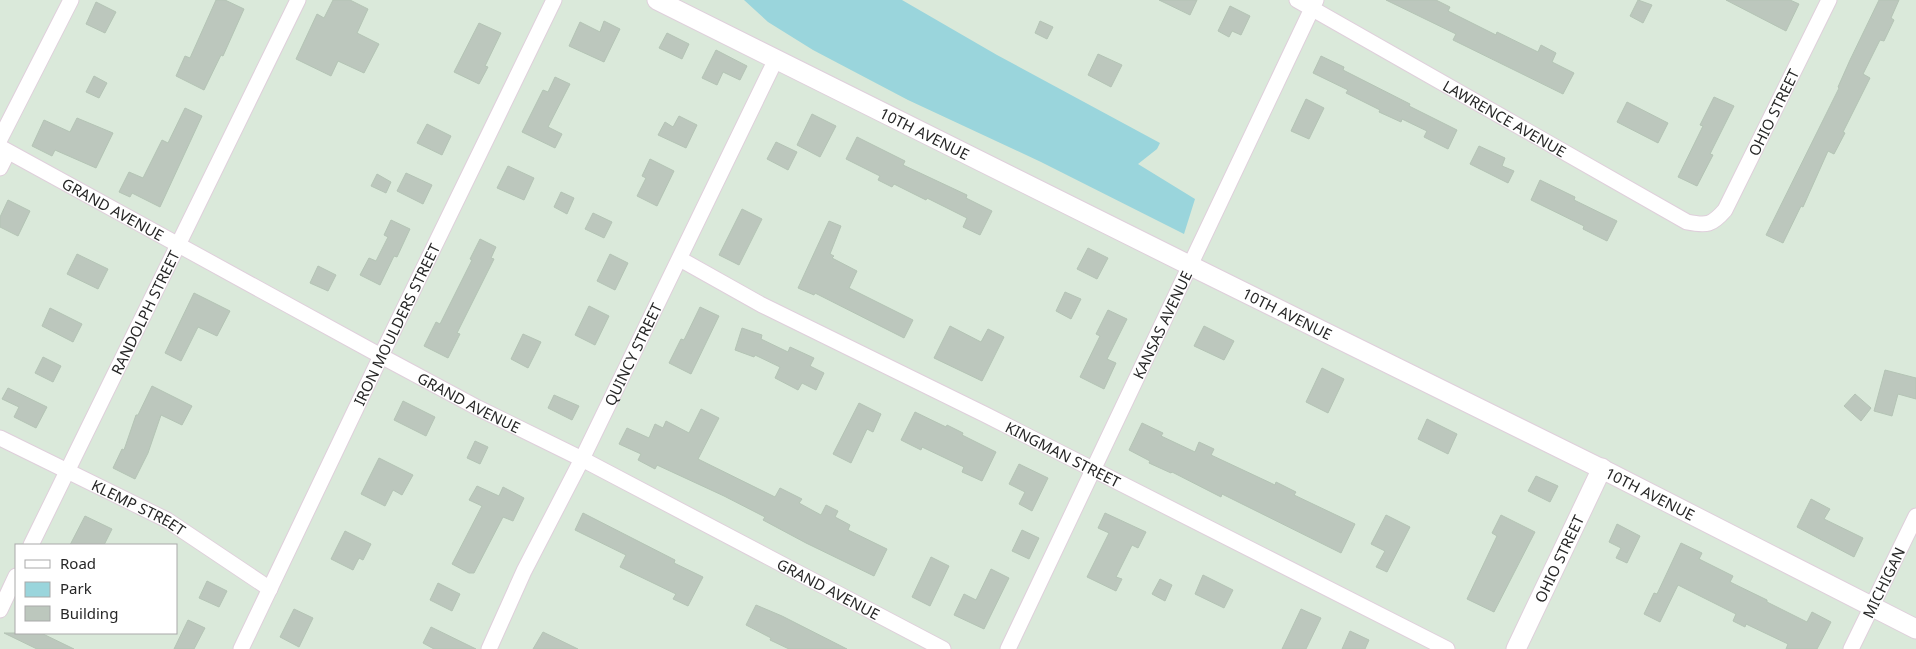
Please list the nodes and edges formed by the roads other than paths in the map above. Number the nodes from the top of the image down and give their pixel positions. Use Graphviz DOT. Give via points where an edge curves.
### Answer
graph roads {
  1 [pos="71,0"];
  2 [pos="298,0"];
  3 [pos="554,0"];
  4 [pos="657,0"];
  5 [pos="1297,0"];
  6 [pos="1829,0"];
  7 [pos="1314,4"];
  8 [pos="776,60"];
  9 [pos="3,146"];
  10 [pos="0,168"];
  11 [pos="1716,222"];
  12 [pos="178,245"];
  13 [pos="680,259"];
  14 [pos="1189,266"];
  15 [pos="380,356"];
  16 [pos="0,438"];
  17 [pos="582,459"];
  18 [pos="1602,468"];
  19 [pos="1093,470"];
  20 [pos="66,471"];
  21 [pos="1916,516"];
  22 [pos="31,544"];
  23 [pos="15,578"];
  24 [pos="270,589"];
  25 [pos="1872,607"];
  26 [pos="0,610"];
  27 [pos="1916,629"];
  28 [pos="241,649"];
  29 [pos="489,649"];
  30 [pos="943,649"];
  31 [pos="1008,649"];
  32 [pos="1447,649"];
  33 [pos="1516,649"];
  34 [pos="1851,649"];
  1 -- 9 [label="street"];
  2 -- 12 [label="street, RANDOLPH STREET"];
  3 -- 15 [label="street, IRON MOULDERS STREET"];
  4 -- 8 [label="street, 10TH AVENUE"];
  5 -- 7 [label="street, LAWRENCE AVENUE"];
  6 -- 11 [label="street, OHIO STREET" via="1725,210"];
  7 -- 11 [label="street, LAWRENCE AVENUE" via="1688,222 1702,225"];
  7 -- 14 [label="street, KANSAS AVENUE"];
  8 -- 13 [label="street, QUINCY STREET"];
  8 -- 14 [label="street, 10TH AVENUE"];
  9 -- 10 [label="street"];
  9 -- 12 [label="street, GRAND AVENUE"];
  12 -- 15 [label="street, GRAND AVENUE"];
  12 -- 20 [label="street, RANDOLPH STREET"];
  13 -- 17 [label="street, QUINCY STREET"];
  13 -- 19 [label="street, KINGMAN STREET" via="762,305"];
  14 -- 18 [label="street, 10TH AVENUE"];
  14 -- 19 [label="street, KANSAS AVENUE"];
  15 -- 17 [label="street, GRAND AVENUE"];
  15 -- 24 [label="street, IRON MOULDERS STREET"];
  16 -- 20 [label="street, KLEMP STREET"];
  17 -- 29 [label="street, QUINCY STREET" via="524,571"];
  17 -- 30 [label="street, GRAND AVENUE"];
  18 -- 25 [label="street, 10TH AVENUE"];
  18 -- 33 [label="street, OHIO STREET"];
  19 -- 31 [label="street, KANSAS AVENUE"];
  19 -- 32 [label="street, KINGMAN STREET"];
  20 -- 22 [label="street, RANDOLPH STREET"];
  20 -- 24 [label="street, KLEMP STREET" via="167,520"];
  21 -- 25 [label="street, MICHIGAN"];
  23 -- 26 [label="street"];
  24 -- 28 [label="street, IRON MOULDERS STREET"];
  25 -- 27 [label="street, 10TH AVENUE"];
  25 -- 34 [label="street, MICHIGAN"];
}
